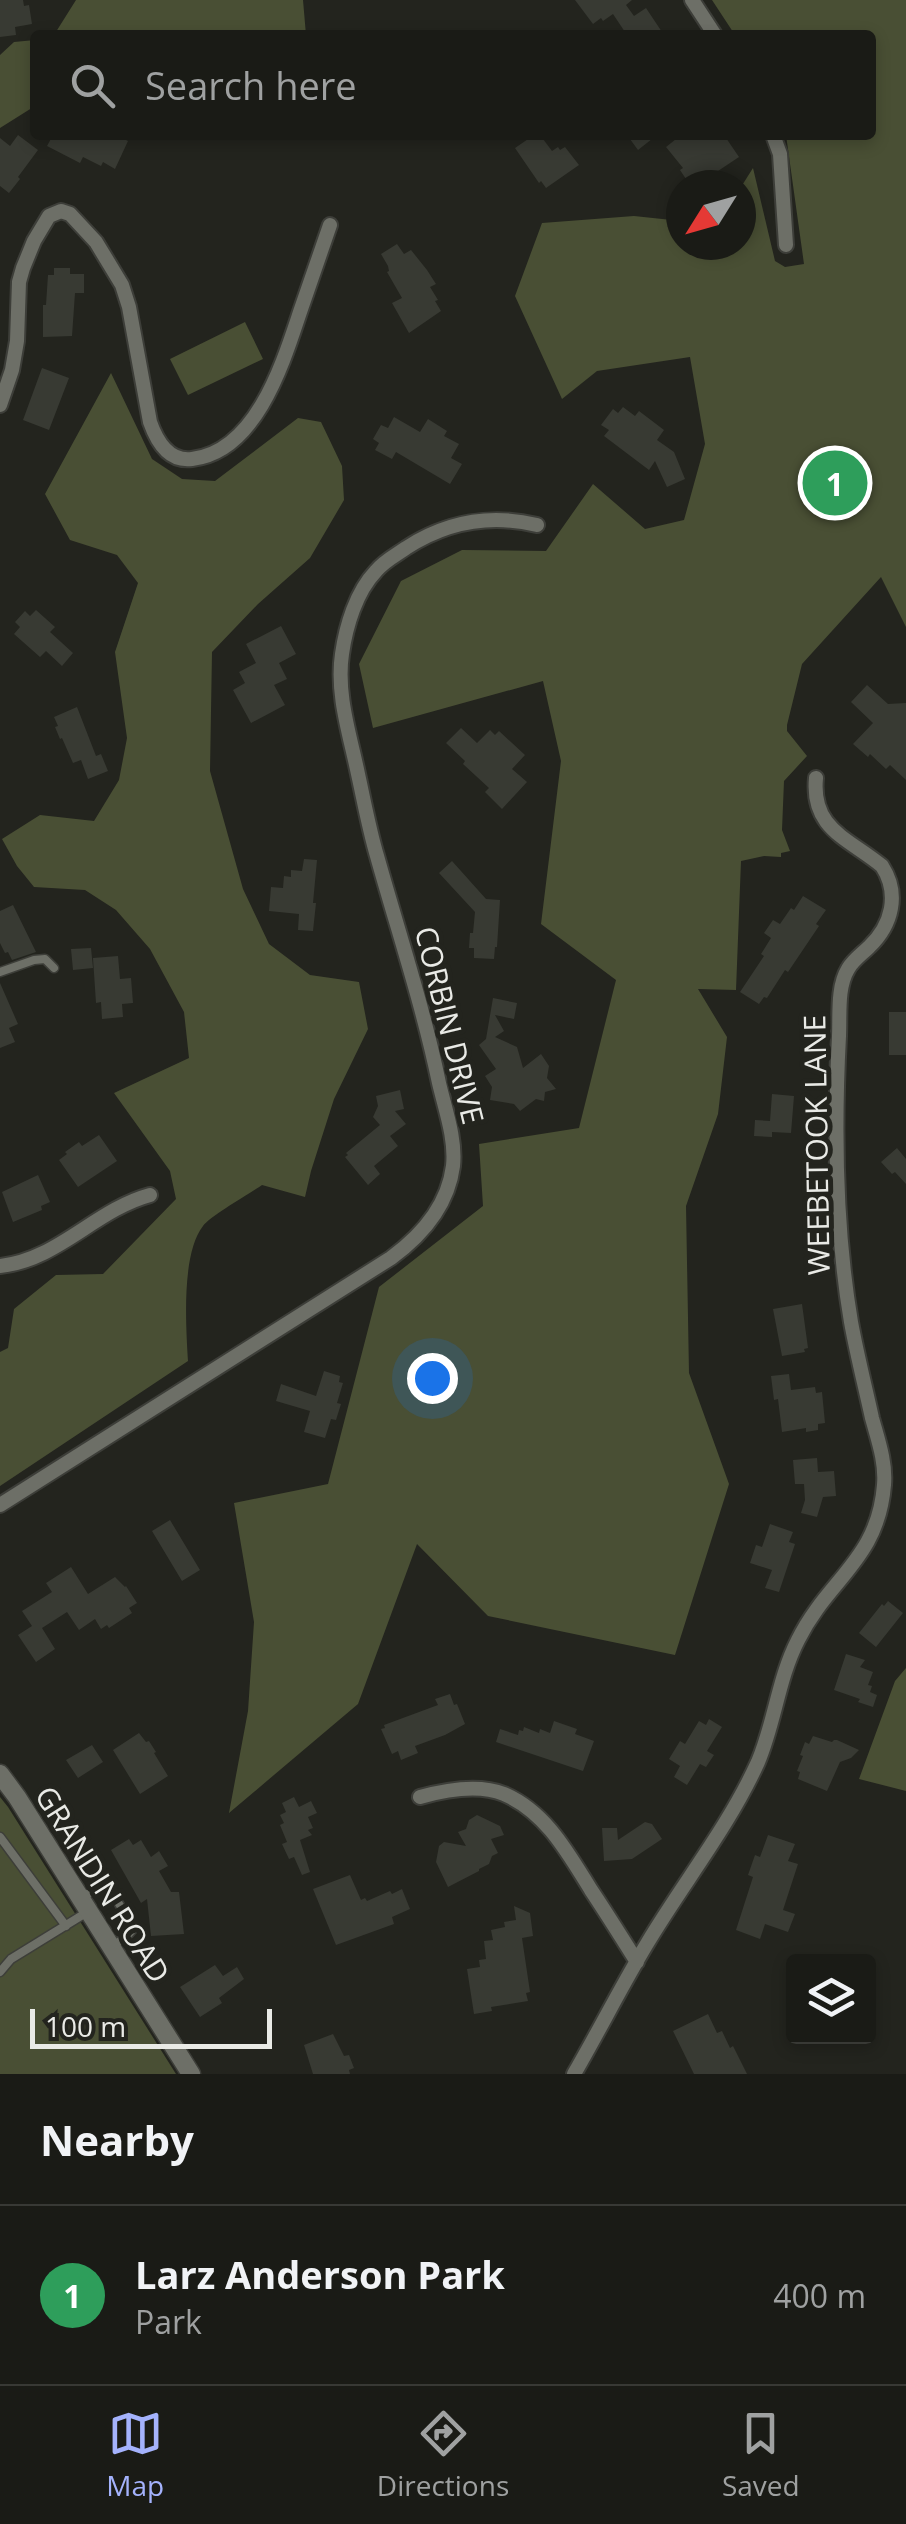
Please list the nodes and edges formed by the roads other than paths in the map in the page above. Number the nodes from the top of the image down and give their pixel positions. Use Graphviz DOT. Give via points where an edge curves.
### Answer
graph roads {
  1 [pos="692,0"];
  2 [pos="713,30"];
  3 [pos="776,140"];
  4 [pos="330,225"];
  5 [pos="786,245"];
  6 [pos="0,406"];
  7 [pos="537,525"];
  8 [pos="816,778"];
  9 [pos="54,968"];
  10 [pos="0,972"];
  11 [pos="150,1196"];
  12 [pos="0,1266"];
  13 [pos="0,1505"];
  14 [pos="0,1774"];
  15 [pos="420,1798"];
  16 [pos="0,1837"];
  17 [pos="84,1904"];
  18 [pos="66,1926"];
  19 [pos="111,1947"];
  20 [pos="637,1962"];
  21 [pos="0,1972"];
  22 [pos="191,2074"];
  23 [pos="574,2074"];
  1 -- 2 [label="street"];
  3 -- 5 [label="street"];
  4 -- 6 [label="street" via="279,374 254,419 225,446 182,459 163,448 150,422 122,286 70,214 53,213 19,282 14,356"];
  7 -- 13 [label="street, CORBIN DRIVE" via="481,520 411,545 374,572 358,598 341,656 342,702 375,850 451,1139 453,1164 438,1208 391,1258"];
  8 -- 20 [label="street, WEEBETOOK LANE" via="814,796 826,824 882,866 892,894 884,930 848,969 840,992 838,1059 846,1288 882,1456 883,1499 867,1546 798,1640 756,1765"];
  9 -- 10 [label="lane" via="34,960"];
  11 -- 12 [label="street" via="130,1200 54,1249"];
  14 -- 17 [label="street, GRANDIN ROAD"];
  15 -- 20 [label="street" via="482,1790 524,1806 560,1839"];
  16 -- 18 [label="lane"];
  17 -- 18 [label="lane"];
  17 -- 19 [label="street, GRANDIN ROAD"];
  17 -- 19 [label="lane" via="93,1890 110,1891 134,1928"];
  18 -- 21 [label="lane"];
  19 -- 22 [label="street, GRANDIN ROAD"];
  20 -- 23 [label="street, WEEBETOOK LANE"];
}
